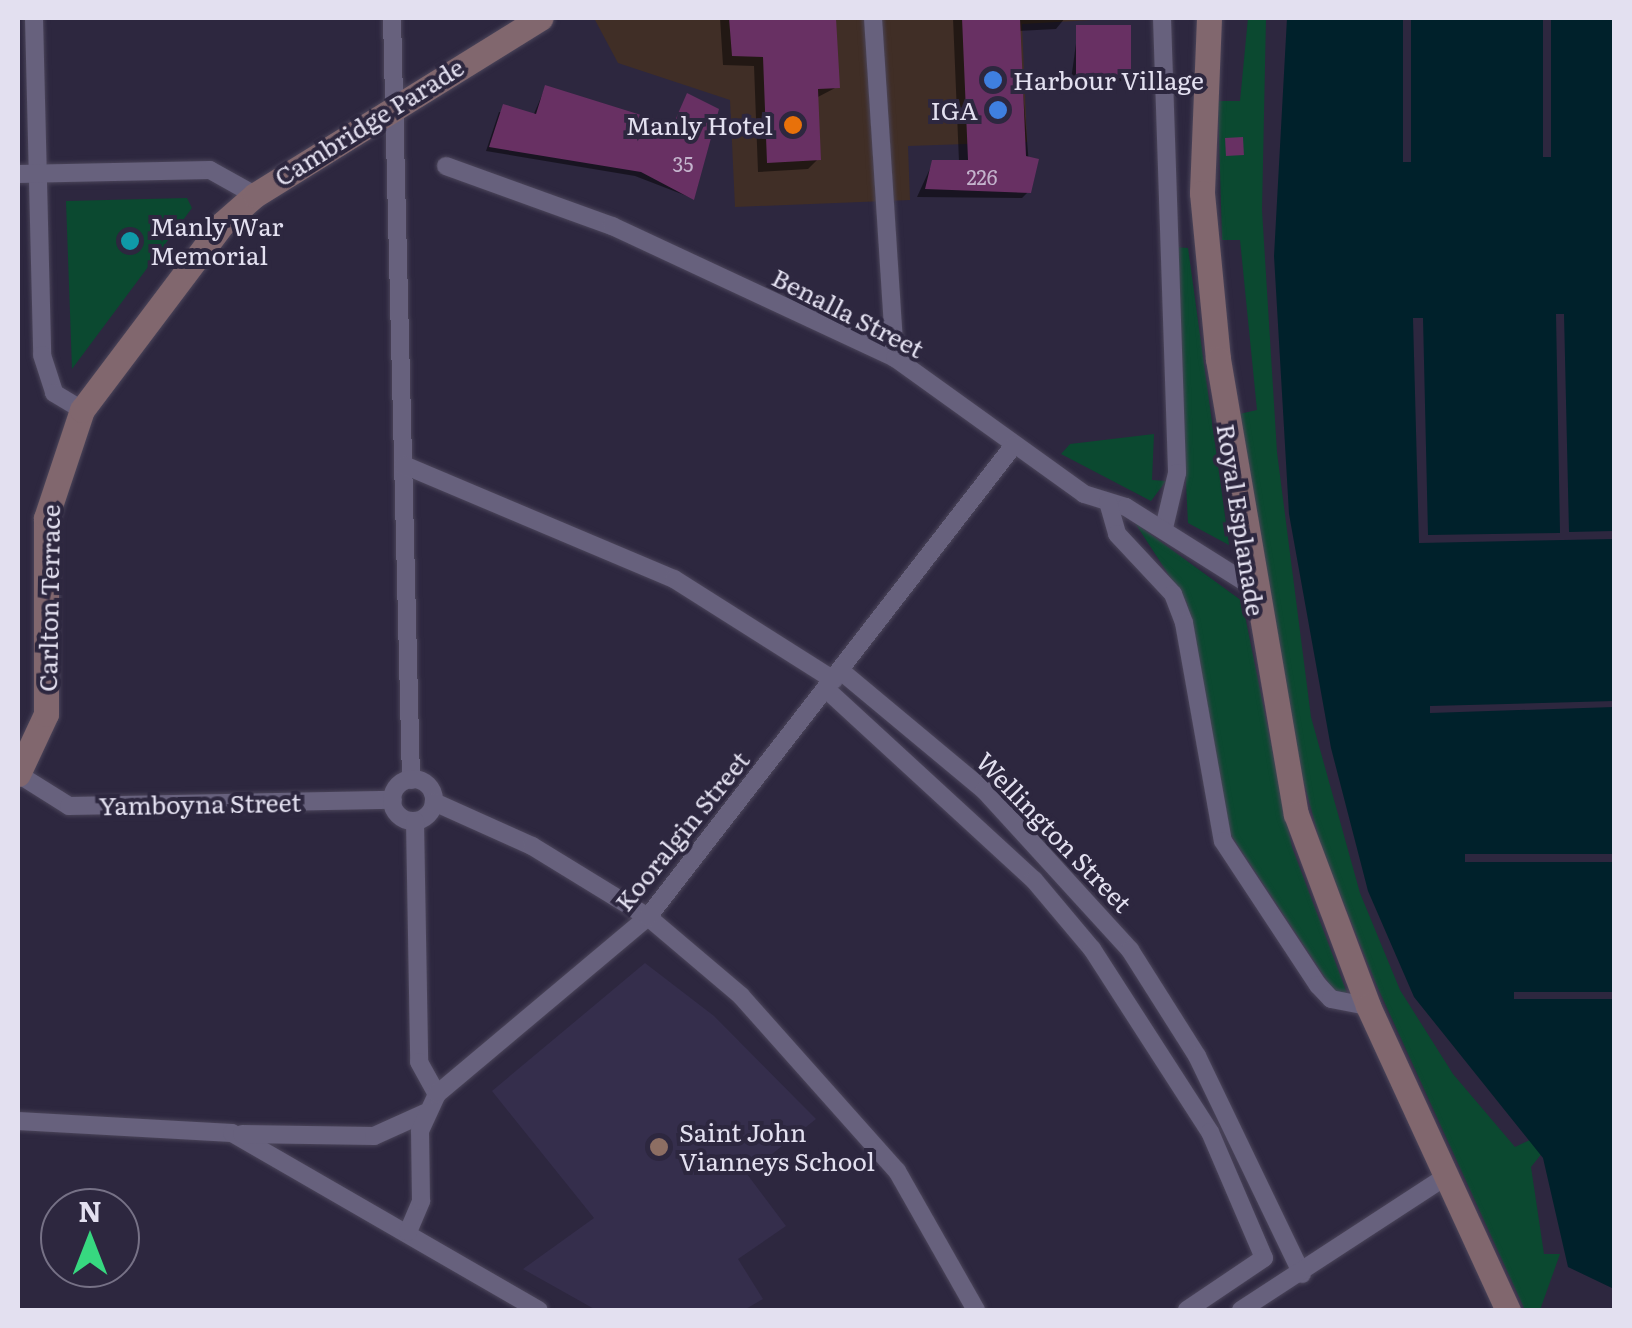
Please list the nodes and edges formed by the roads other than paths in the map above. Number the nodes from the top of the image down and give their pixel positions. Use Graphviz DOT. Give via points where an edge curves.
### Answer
graph roads {
  1 [pos="34,18"];
  2 [pos="392,18"];
  3 [pos="541,18"];
  4 [pos="872,18"];
  5 [pos="1162,18"];
  6 [pos="1209,18"];
  7 [pos="394,103"];
  8 [pos="446,166"];
  9 [pos="18,174"];
  10 [pos="38,174"];
  11 [pos="255,194"];
  12 [pos="895,358"];
  13 [pos="82,410"];
  14 [pos="1014,446"];
  15 [pos="404,465"];
  16 [pos="1108,502"];
  17 [pos="1164,528"];
  18 [pos="1250,585"];
  19 [pos="834,680"];
  20 [pos="18,774"];
  21 [pos="411,780"];
  22 [pos="393,800"];
  23 [pos="434,802"];
  24 [pos="415,821"];
  25 [pos="648,917"];
  26 [pos="1368,1006"];
  27 [pos="437,1094"];
  28 [pos="425,1114"];
  29 [pos="18,1121"];
  30 [pos="232,1133"];
  31 [pos="1445,1177"];
  32 [pos="408,1232"];
  33 [pos="1302,1274"];
  34 [pos="538,1310"];
  35 [pos="976,1310"];
  36 [pos="1187,1310"];
  37 [pos="1241,1310"];
  38 [pos="1508,1310"];
  1 -- 10 [label="street"];
  2 -- 7 [label="street"];
  3 -- 7 [label="street, Cambridge Parade"];
  4 -- 12 [label="street"];
  5 -- 17 [label="street, Royal Esplanade" via="1177,473"];
  6 -- 18 [label="street, Royal Esplanade" via="1205,238"];
  7 -- 11 [label="street, Cambridge Parade"];
  7 -- 15 [label="street"];
  8 -- 12 [label="street, Benalla Street" via="612,226"];
  9 -- 10 [label="street, Cambridge Parade"];
  10 -- 11 [label="street, Cambridge Parade" via="210,170"];
  10 -- 13 [label="street" via="46,376"];
  11 -- 13 [label="street, Carlton Terrace" via="222,224"];
  12 -- 14 [label="street, Benalla Street"];
  13 -- 20 [label="street, Carlton Terrace" via="46,518 46,714"];
  14 -- 16 [label="street, Benalla Street"];
  14 -- 19 [label="street, Kooralgin Street"];
  15 -- 19 [label="street, Wellington Street" via="674,579"];
  15 -- 21 [label="street"];
  16 -- 17 [label="street, Benalla Street"];
  16 -- 26 [label="street" via="1117,534 1174,594 1184,622 1223,841 1318,985 1331,999"];
  17 -- 18 [label="street, Benalla Street"];
  18 -- 26 [label="street, Royal Esplanade" via="1296,814"];
  19 -- 25 [label="street, Kooralgin Street"];
  19 -- 33 [label="street, Wellington Street" via="984,790 1130,950 1197,1056"];
  19 -- 36 [label="street, Wellington Street" via="970,813 1092,949 1210,1132 1264,1258"];
  20 -- 22 [label="street, Yamboyna Street" via="69,806"];
  21 -- 22 [label="street"];
  21 -- 23 [label="street" via="428,786"];
  22 -- 24 [label="street"];
  23 -- 24 [label="street"];
  23 -- 25 [label="street" via="532,846"];
  24 -- 27 [label="street" via="419,1062"];
  25 -- 27 [label="street, Kooralgin Street"];
  25 -- 35 [label="street" via="848,1107"];
  26 -- 31 [label="street, Royal Esplanade"];
  27 -- 28 [label="street, Kooralgin Street"];
  28 -- 30 [label="street" via="374,1136"];
  28 -- 32 [label="street, Kooralgin Street" via="421,1201"];
  29 -- 30 [label="street"];
  30 -- 32 [label="street"];
  31 -- 33 [label="street"];
  31 -- 38 [label="street, Royal Esplanade"];
  32 -- 34 [label="street"];
  33 -- 37 [label="street"];
}
